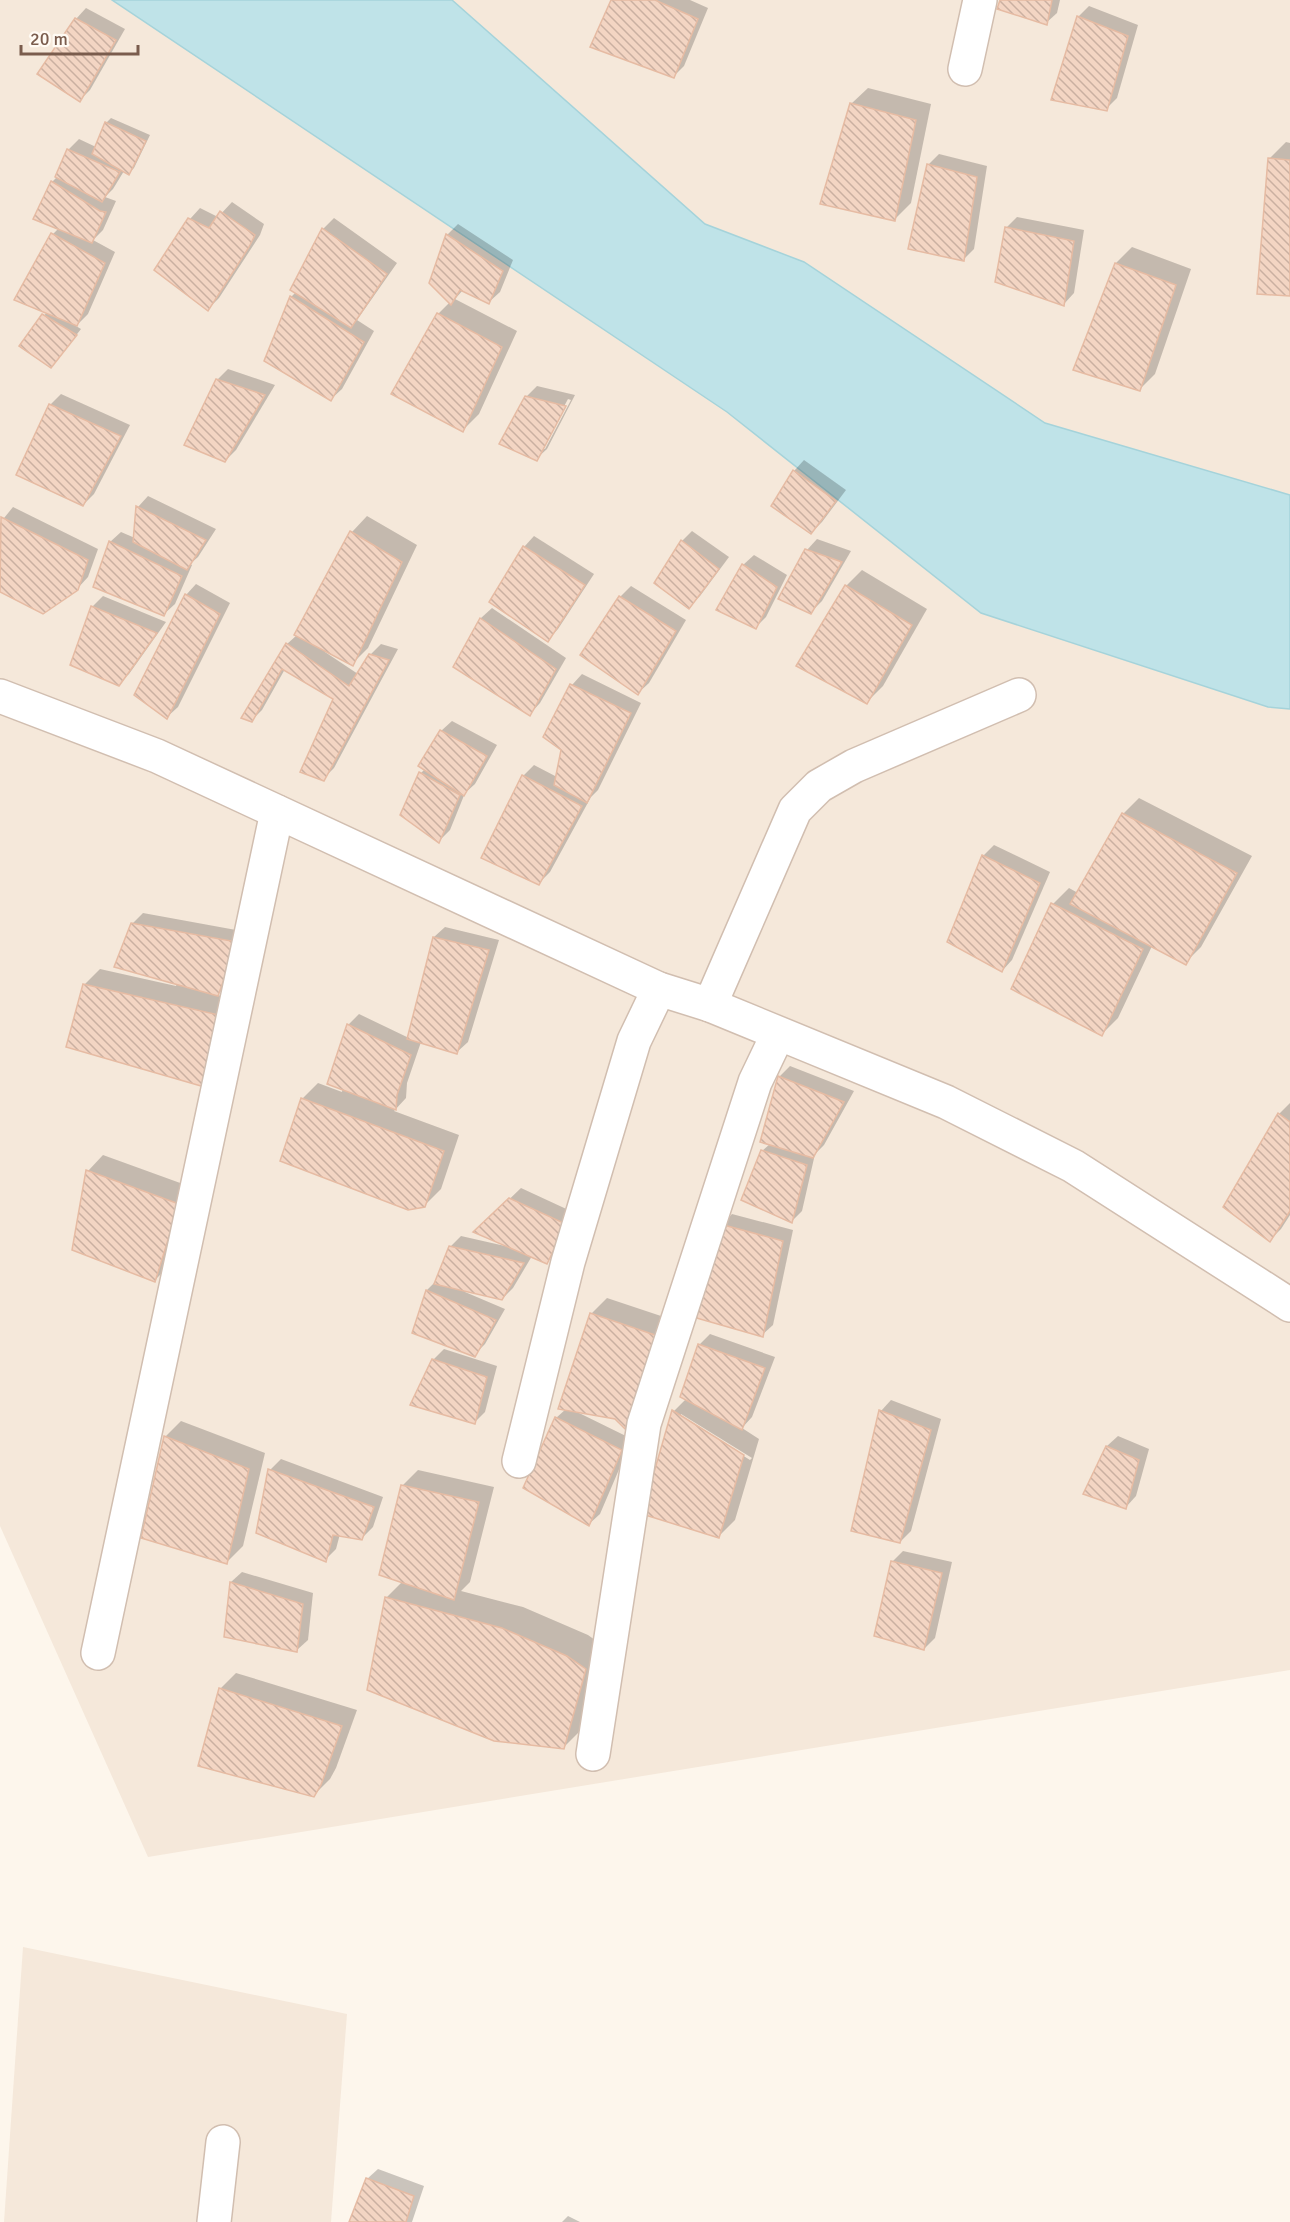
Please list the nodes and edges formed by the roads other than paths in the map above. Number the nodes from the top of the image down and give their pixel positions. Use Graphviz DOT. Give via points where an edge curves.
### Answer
graph roads {
  1 [pos="980,0"];
  2 [pos="965,69"];
  3 [pos="1019,695"];
  4 [pos="0,696"];
  5 [pos="277,812"];
  6 [pos="659,988"];
  7 [pos="710,1005"];
  8 [pos="778,1034"];
  9 [pos="1290,1305"];
  10 [pos="519,1461"];
  11 [pos="98,1653"];
  12 [pos="593,1754"];
  13 [pos="224,2142"];
  14 [pos="214,2222"];
  1 -- 2 [label="street"];
  3 -- 7 [label="street" via="854,766 819,786 795,810"];
  4 -- 5 [label="street" via="157,756"];
  5 -- 6 [label="street"];
  5 -- 11 [label="street"];
  6 -- 7 [label="street"];
  6 -- 10 [label="street" via="634,1041 568,1262"];
  7 -- 8 [label="street"];
  8 -- 9 [label="street" via="946,1102 1072,1166"];
  8 -- 12 [label="street" via="755,1082 644,1424"];
  13 -- 14 [label="street"];
}
